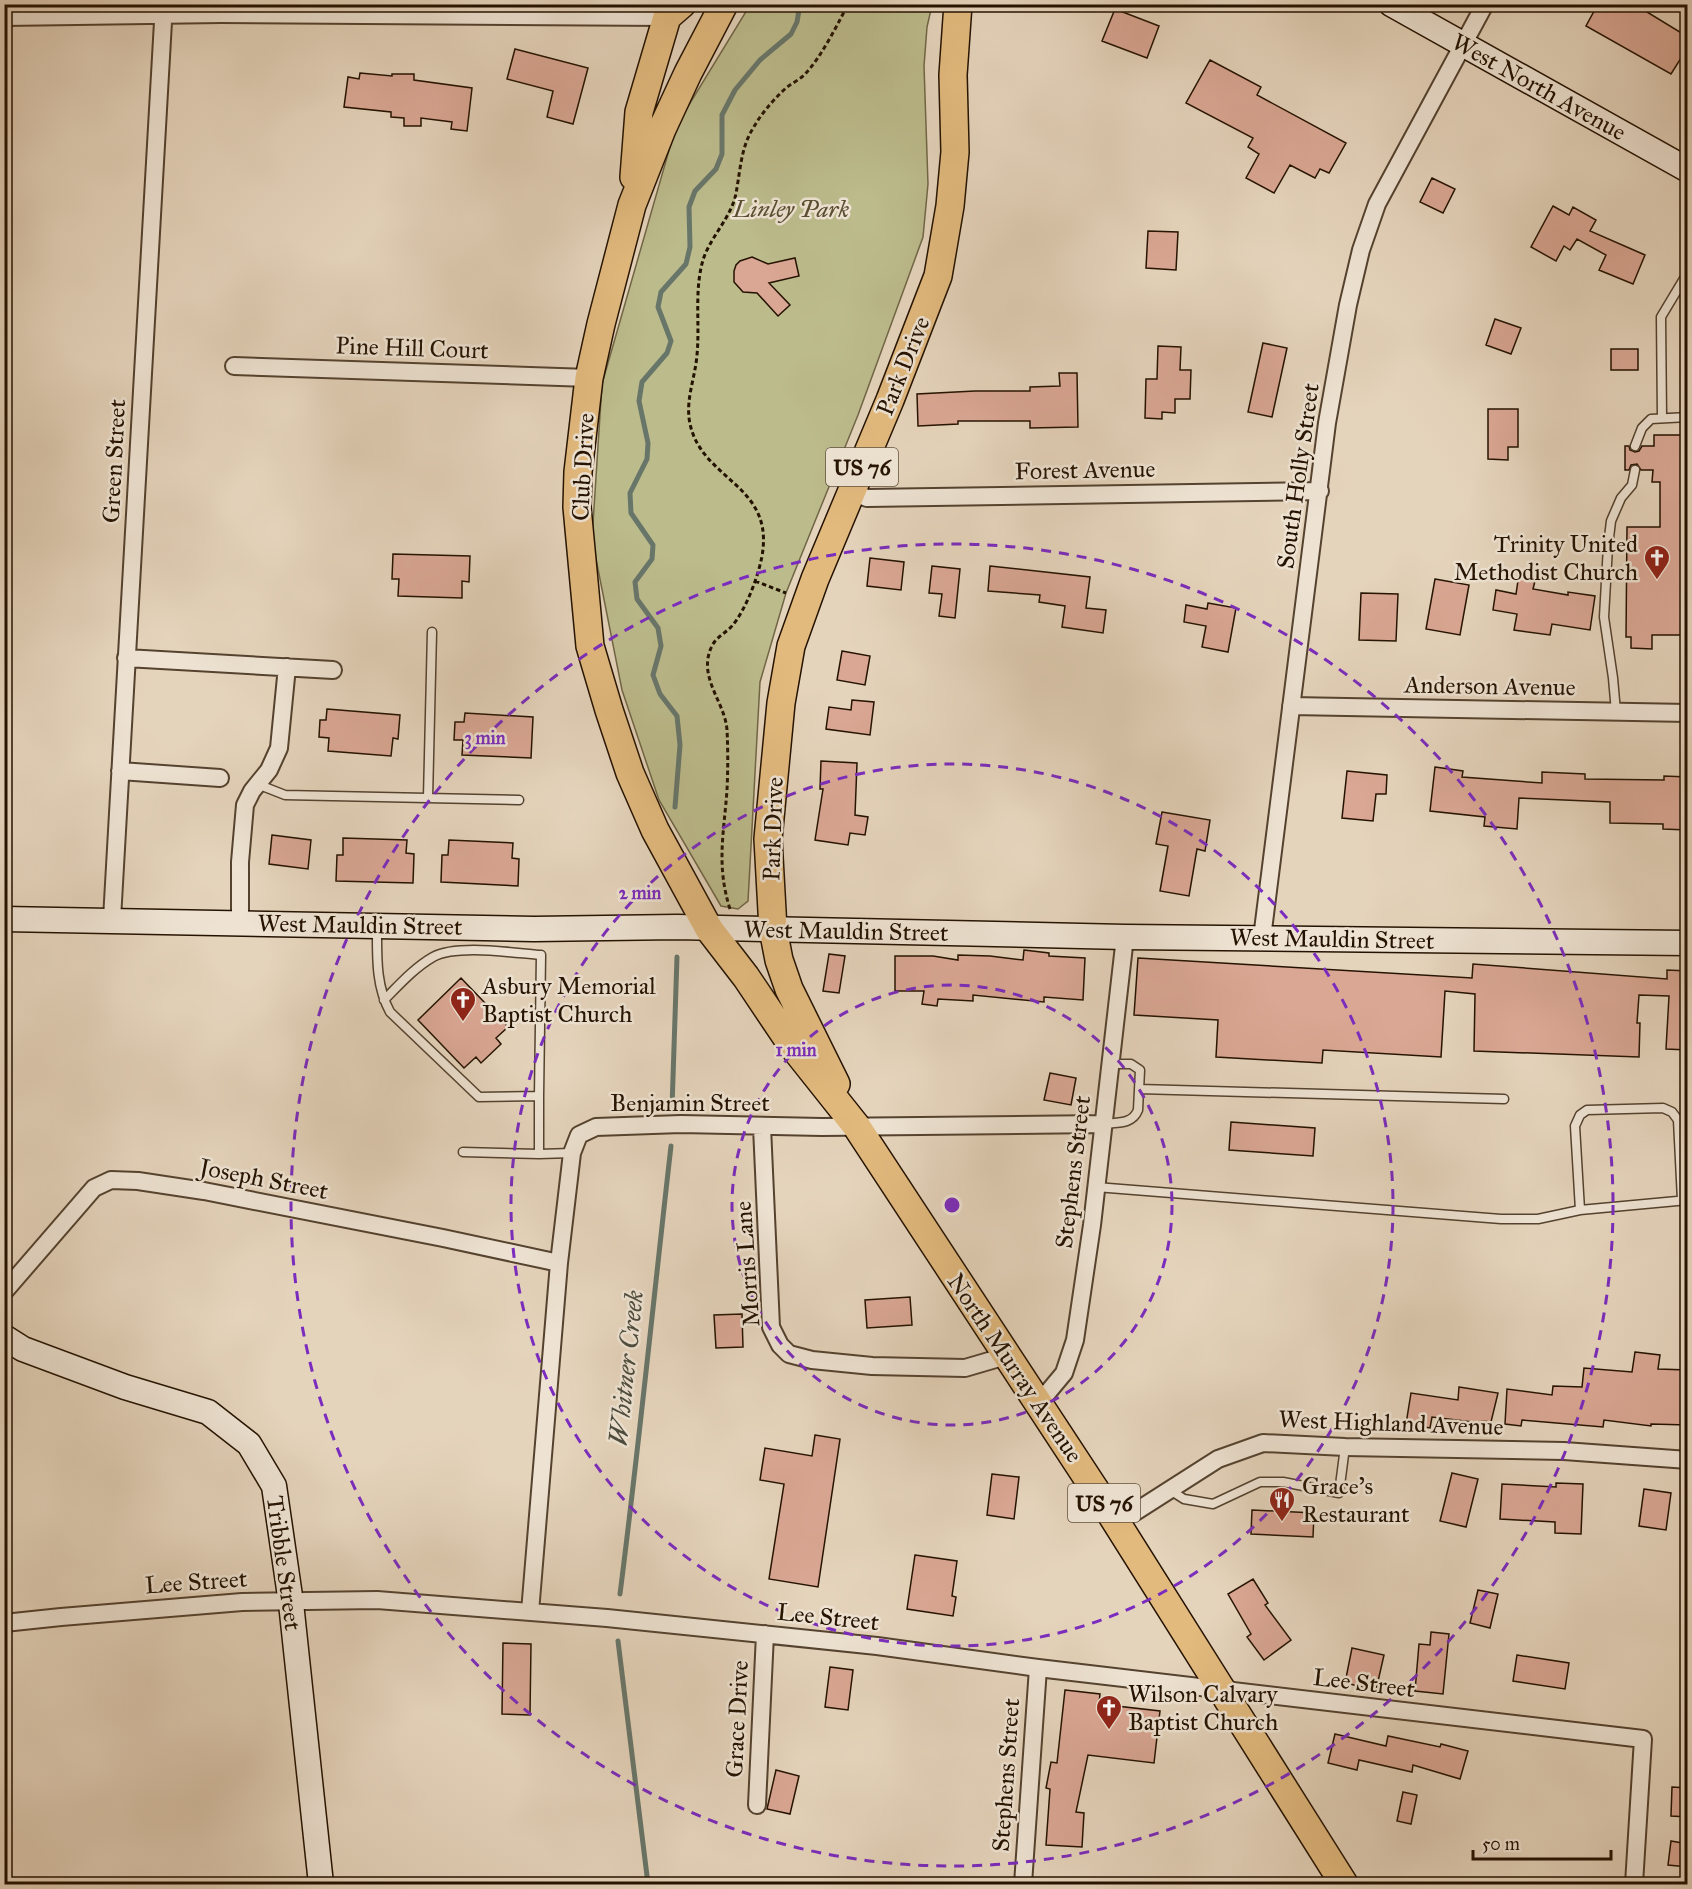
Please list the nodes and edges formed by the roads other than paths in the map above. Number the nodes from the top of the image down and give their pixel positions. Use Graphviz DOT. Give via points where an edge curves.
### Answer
graph roads {
  1 [pos="724,4"];
  2 [pos="958,4"];
  3 [pos="1391,4"];
  4 [pos="1485,4"];
  5 [pos="163,10"];
  6 [pos="674,11"];
  7 [pos="4,17"];
  8 [pos="1462,44"];
  9 [pos="1688,170"];
  10 [pos="632,205"];
  11 [pos="1688,272"];
  12 [pos="234,366"];
  13 [pos="589,378"];
  14 [pos="1688,417"];
  15 [pos="1662,418"];
  16 [pos="1635,446"];
  17 [pos="1635,470"];
  18 [pos="1320,491"];
  19 [pos="852,492"];
  20 [pos="432,632"];
  21 [pos="126,658"];
  22 [pos="287,668"];
  23 [pos="333,670"];
  24 [pos="1291,706"];
  25 [pos="1616,712"];
  26 [pos="1688,713"];
  27 [pos="120,771"];
  28 [pos="220,778"];
  29 [pos="257,784"];
  30 [pos="428,798"];
  31 [pos="519,800"];
  32 [pos="4,919"];
  33 [pos="112,920"];
  34 [pos="240,922"];
  35 [pos="377,926"];
  36 [pos="710,929"];
  37 [pos="772,929"];
  38 [pos="1125,937"];
  39 [pos="1262,938"];
  40 [pos="1688,943"];
  41 [pos="384,1000"];
  42 [pos="1110,1064"];
  43 [pos="1139,1089"];
  44 [pos="539,1096"];
  45 [pos="1504,1099"];
  46 [pos="1103,1124"];
  47 [pos="762,1127"];
  48 [pos="856,1127"];
  49 [pos="463,1152"];
  50 [pos="572,1153"];
  51 [pos="539,1154"];
  52 [pos="1096,1187"];
  53 [pos="1685,1200"];
  54 [pos="1580,1210"];
  55 [pos="559,1263"];
  56 [pos="4,1292"];
  57 [pos="4,1337"];
  58 [pos="1006,1356"];
  59 [pos="1039,1402"];
  60 [pos="1346,1447"];
  61 [pos="1688,1460"];
  62 [pos="1170,1490"];
  63 [pos="1111,1514"];
  64 [pos="291,1603"];
  65 [pos="530,1612"];
  66 [pos="4,1623"];
  67 [pos="765,1634"];
  68 [pos="1038,1668"];
  69 [pos="1224,1691"];
  70 [pos="757,1805"];
  71 [pos="321,1884"];
  72 [pos="1023,1884"];
  73 [pos="1344,1884"];
  74 [pos="1634,1884"];
  1 -- 10 [label="main road, Club Drive / US 76" via="662,129"];
  2 -- 19 [label="main road, Park Drive / US 76" via="953,75 955,152 938,276"];
  3 -- 8 [label="street, West North Avenue"];
  4 -- 8 [label="street, South Holly Street"];
  5 -- 6 [label="street"];
  5 -- 7 [label="street"];
  5 -- 21 [label="street, Green Street"];
  6 -- 10 [label="main road" via="639,112"];
  8 -- 9 [label="street, West North Avenue"];
  8 -- 18 [label="street, South Holly Street" via="1377,204 1361,250 1327,423"];
  10 -- 13 [label="main road, Club Drive / US 76"];
  11 -- 15 [label="lane" via="1661,317"];
  12 -- 13 [label="street, Pine Hill Court"];
  13 -- 36 [label="main road, Club Drive / US 76" via="577,507 590,646 630,773 655,830"];
  14 -- 15 [label="lane"];
  15 -- 16 [label="lane" via="1646,423"];
  17 -- 25 [label="lane" via="1632,485 1611,521 1608,546 1604,617"];
  18 -- 19 [label="street, Forest Avenue" via="867,498"];
  18 -- 24 [label="street, South Holly Street"];
  19 -- 37 [label="main road, Park Drive / US 76" via="791,646 781,703 768,839"];
  20 -- 30 [label="lane"];
  21 -- 22 [label="street"];
  21 -- 27 [label="street, Green Street"];
  22 -- 23 [label="street"];
  22 -- 29 [label="street" via="279,748"];
  24 -- 25 [label="street, Anderson Avenue"];
  24 -- 39 [label="street, South Holly Street"];
  25 -- 26 [label="street, Anderson Avenue"];
  27 -- 28 [label="street"];
  27 -- 33 [label="street, Green Street"];
  29 -- 30 [label="lane" via="285,795"];
  29 -- 34 [label="street" via="245,805"];
  30 -- 31 [label="lane"];
  32 -- 33 [label="street, West Mauldin Street"];
  33 -- 34 [label="street, West Mauldin Street"];
  34 -- 35 [label="street, West Mauldin Street"];
  35 -- 36 [label="street, West Mauldin Street"];
  35 -- 41 [label="lane"];
  36 -- 37 [label="street, West Mauldin Street"];
  36 -- 48 [label="main road, North Murray Avenue / US 76" via="791,1044"];
  37 -- 38 [label="street, West Mauldin Street"];
  37 -- 48 [label="main road, North Murray Avenue / US 76" via="789,989"];
  38 -- 39 [label="street, West Mauldin Street"];
  38 -- 42 [label="street, Stephens Street"];
  39 -- 40 [label="street, West Mauldin Street"];
  41 -- 44 [label="lane" via="390,1012 479,1097"];
  41 -- 44 [label="lane" via="406,977 434,957 459,951 541,955"];
  42 -- 43 [label="lane" via="1136,1066 1140,1071"];
  42 -- 46 [label="street, Stephens Street"];
  43 -- 45 [label="lane"];
  43 -- 46 [label="lane" via="1136,1116 1130,1121"];
  44 -- 51 [label="lane"];
  46 -- 48 [label="street, Benjamin Street"];
  46 -- 52 [label="street, Stephens Street"];
  47 -- 48 [label="street, Benjamin Street"];
  47 -- 50 [label="street, Benjamin Street" via="596,1127 579,1135"];
  47 -- 58 [label="street, Morris Lane" via="771,1327 780,1346 789,1354 812,1360 872,1366 965,1368"];
  48 -- 58 [label="main road, North Murray Avenue / US 76"];
  49 -- 51 [label="lane"];
  50 -- 51 [label="lane"];
  50 -- 55 [label="street, Benjamin Street"];
  52 -- 54 [label="lane" via="1501,1219 1538,1219"];
  52 -- 59 [label="street, Stephens Street" via="1075,1340 1064,1373"];
  53 -- 54 [label="lane"];
  53 -- 54 [label="lane" via="1678,1120 1672,1112 1663,1108 1587,1110 1575,1126"];
  55 -- 56 [label="street, Joseph Street" via="204,1191 111,1180 94,1188"];
  55 -- 65 [label="street, Benjamin Street"];
  57 -- 64 [label="street, Tribble Street" via="22,1348 115,1383 208,1412 249,1444 274,1486"];
  58 -- 59 [label="main road, North Murray Avenue / US 76"];
  59 -- 63 [label="main road, North Murray Avenue / US 76"];
  60 -- 61 [label="street, West Highland Avenue" via="1564,1451"];
  60 -- 62 [label="street, West Highland Avenue" via="1263,1443 1218,1459"];
  60 -- 62 [label="lane" via="1339,1493 1283,1482 1260,1482 1213,1504 1184,1499"];
  62 -- 63 [label="street, West Highland Avenue" via="1135,1512"];
  63 -- 69 [label="main road, North Murray Avenue / US 76"];
  64 -- 65 [label="street, Lee Street" via="377,1600"];
  64 -- 66 [label="street, Lee Street" via="242,1602"];
  64 -- 71 [label="street, Tribble Street"];
  65 -- 67 [label="street, Lee Street"];
  67 -- 68 [label="street, Lee Street"];
  67 -- 70 [label="street, Grace Drive"];
  68 -- 69 [label="street, Lee Street"];
  68 -- 72 [label="street, Stephens Street"];
  69 -- 73 [label="main road, North Murray Avenue / US 76"];
  69 -- 74 [label="street, Lee Street" via="1643,1739"];
}
